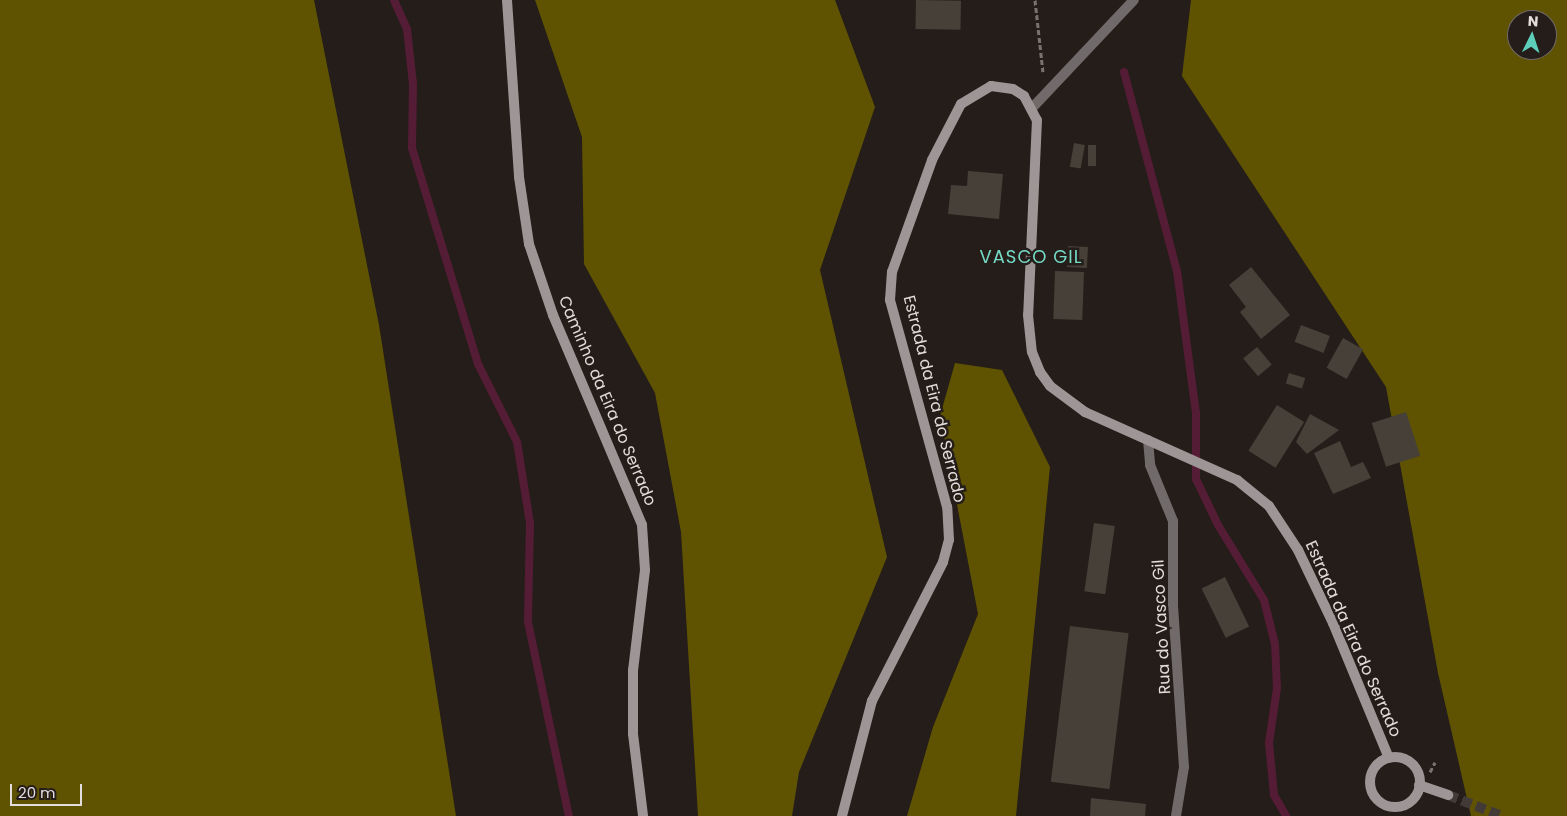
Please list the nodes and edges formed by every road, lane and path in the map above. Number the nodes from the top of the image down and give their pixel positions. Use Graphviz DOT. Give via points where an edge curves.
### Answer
graph roads {
  1 [pos="507,0"];
  2 [pos="1035,0"];
  3 [pos="1134,0"];
  4 [pos="1046,92"];
  5 [pos="1033,107"];
  6 [pos="1148,440"];
  7 [pos="1389,758"];
  8 [pos="1419,785"];
  9 [pos="1448,795"];
  10 [pos="1401,811"];
  11 [pos="643,816"];
  12 [pos="842,816"];
  13 [pos="1176,816"];
  1 -- 11 [label="main road, Caminho da Eira do Serrado" via="518,177 529,244 553,315 642,525 645,570 632,670 634,734"];
  2 -- 4 [label="path"];
  3 -- 4 [label="street"];
  4 -- 5 [label="street"];
  5 -- 6 [label="main road, Estrada da Eira do Serrado" via="1038,132 1029,269 1032,352 1050,386 1065,400"];
  5 -- 12 [label="main road, Estrada da Eira do Serrado" via="1024,96 1003,86 977,91 961,104 932,160 892,272 890,300 947,507 949,540 944,562 872,701"];
  6 -- 7 [label="main road, Estrada da Eira do Serrado" via="1218,471 1254,492 1282,522 1333,623"];
  6 -- 13 [label="street, Rua do Vasco Gil" via="1150,465 1173,521 1173,606 1184,767"];
  7 -- 8 [label="main road" via="1411,764"];
  7 -- 10 [label="main road" via="1372,773 1370,788 1378,801"];
  8 -- 9 [label="main road"];
  8 -- 10 [label="main road"];
}
